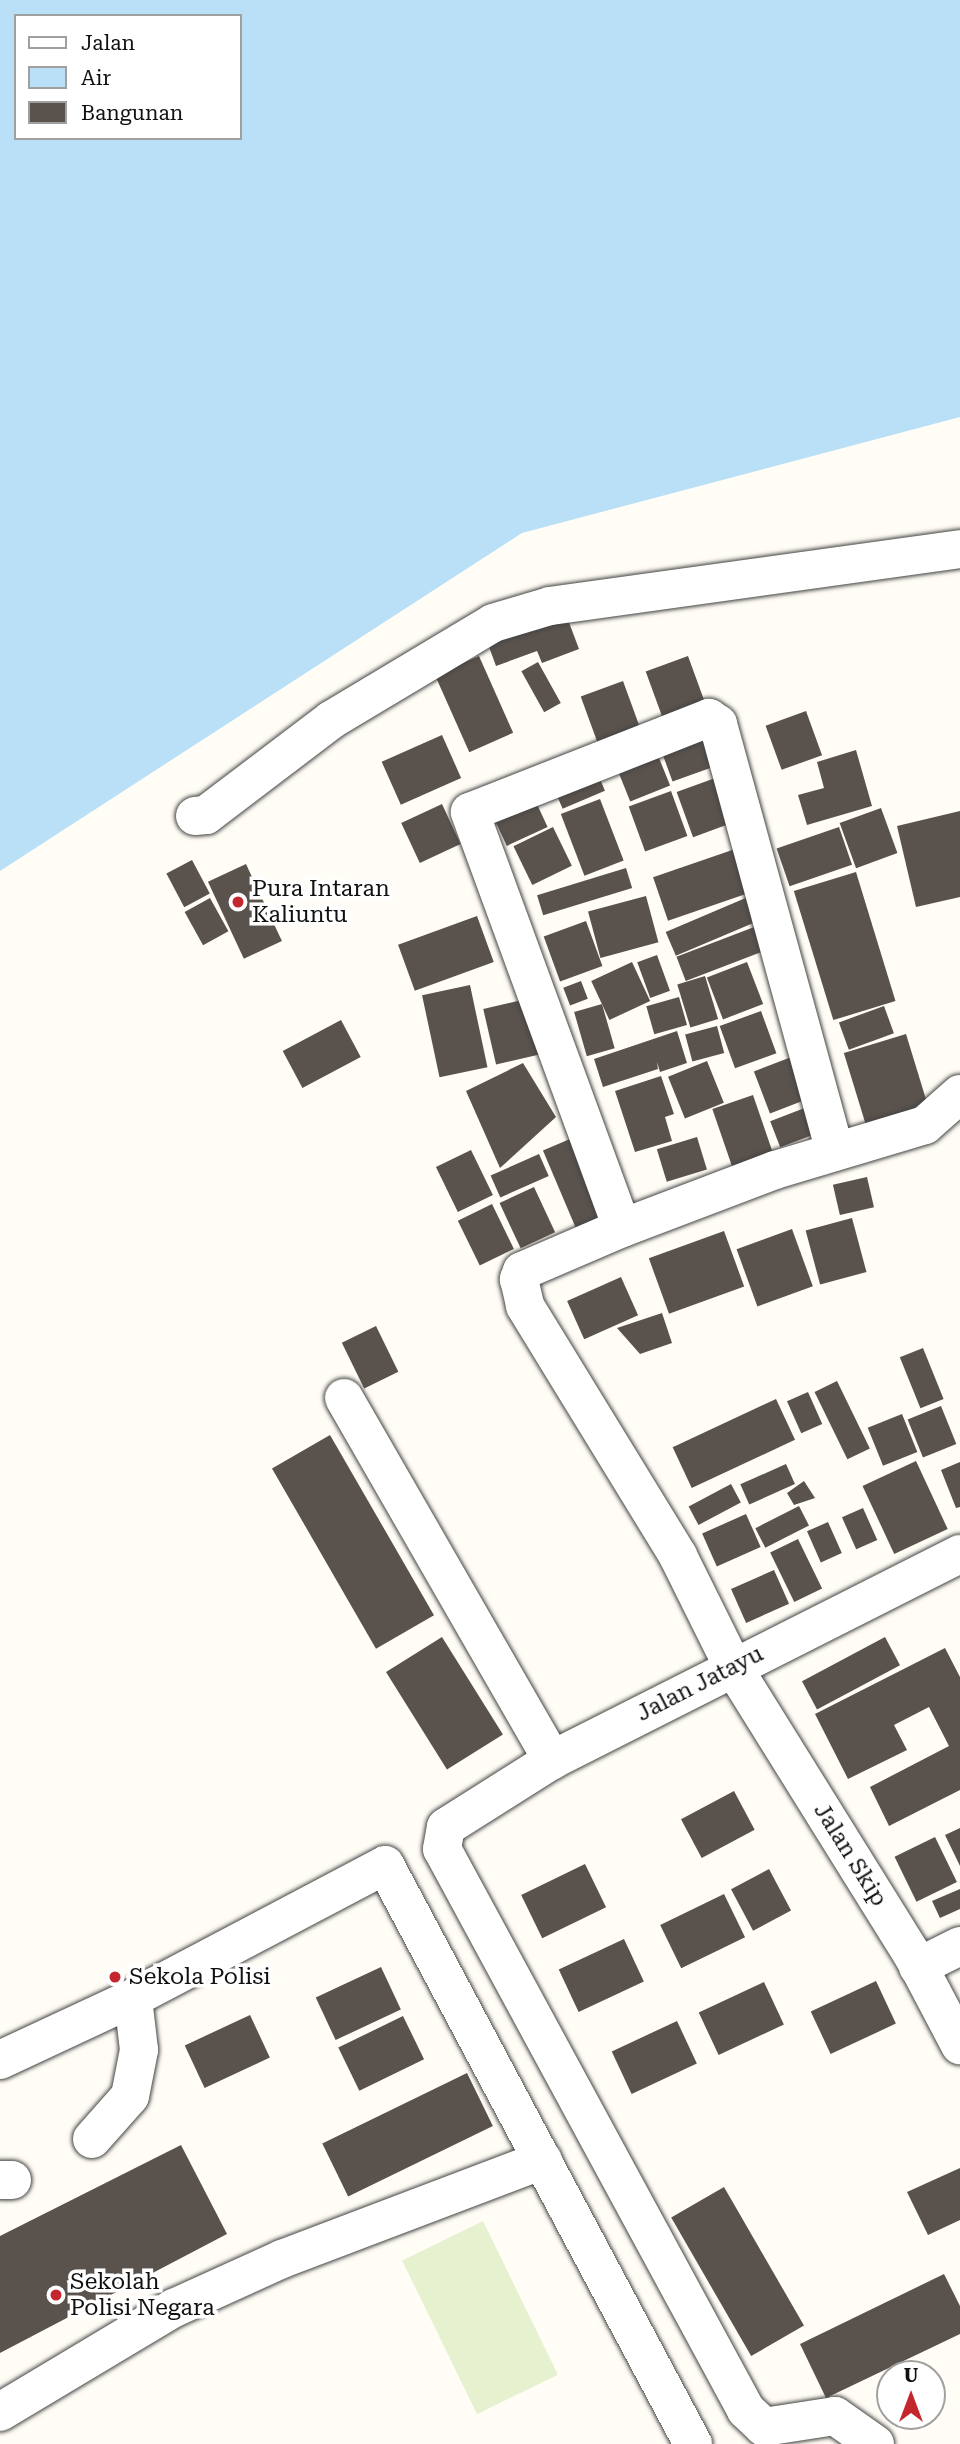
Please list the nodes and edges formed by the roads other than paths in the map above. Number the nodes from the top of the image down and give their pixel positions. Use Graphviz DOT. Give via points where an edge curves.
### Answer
graph roads {
  1 [pos="960,549"];
  2 [pos="195,816"];
  3 [pos="960,1094"];
  4 [pos="835,1151"];
  5 [pos="622,1228"];
  6 [pos="344,1398"];
  7 [pos="960,1554"];
  8 [pos="733,1667"];
  9 [pos="552,1760"];
  10 [pos="960,1946"];
  11 [pos="918,1967"];
  12 [pos="132,1998"];
  13 [pos="960,2045"];
  14 [pos="0,2060"];
  15 [pos="92,2139"];
  16 [pos="543,2160"];
  17 [pos="0,2412"];
  18 [pos="693,2444"];
  19 [pos="876,2444"];
  1 -- 2 [label="street" via="550,606 493,623 331,720 206,815"];
  3 -- 4 [label="street" via="935,1121"];
  4 -- 5 [label="street"];
  4 -- 5 [label="street" via="718,724 709,718 470,812"];
  5 -- 8 [label="street, Jalan Skip" via="522,1271 520,1288 525,1306 678,1556"];
  6 -- 9 [label="street"];
  7 -- 8 [label="street, Jalan Jatayu"];
  8 -- 9 [label="street, Jalan Jatayu"];
  8 -- 11 [label="street, Jalan Skip"];
  9 -- 19 [label="street, Jalan Jatayu" via="446,1827 442,1849 746,2410 764,2427 835,2416"];
  10 -- 11 [label="street"];
  11 -- 13 [label="street, Jalan Skip"];
  12 -- 14 [label="street"];
  12 -- 15 [label="street" via="139,2050 130,2096"];
  12 -- 16 [label="street" via="385,1865"];
  16 -- 17 [label="street" via="282,2259 174,2308"];
  16 -- 18 [label="street"];
}
